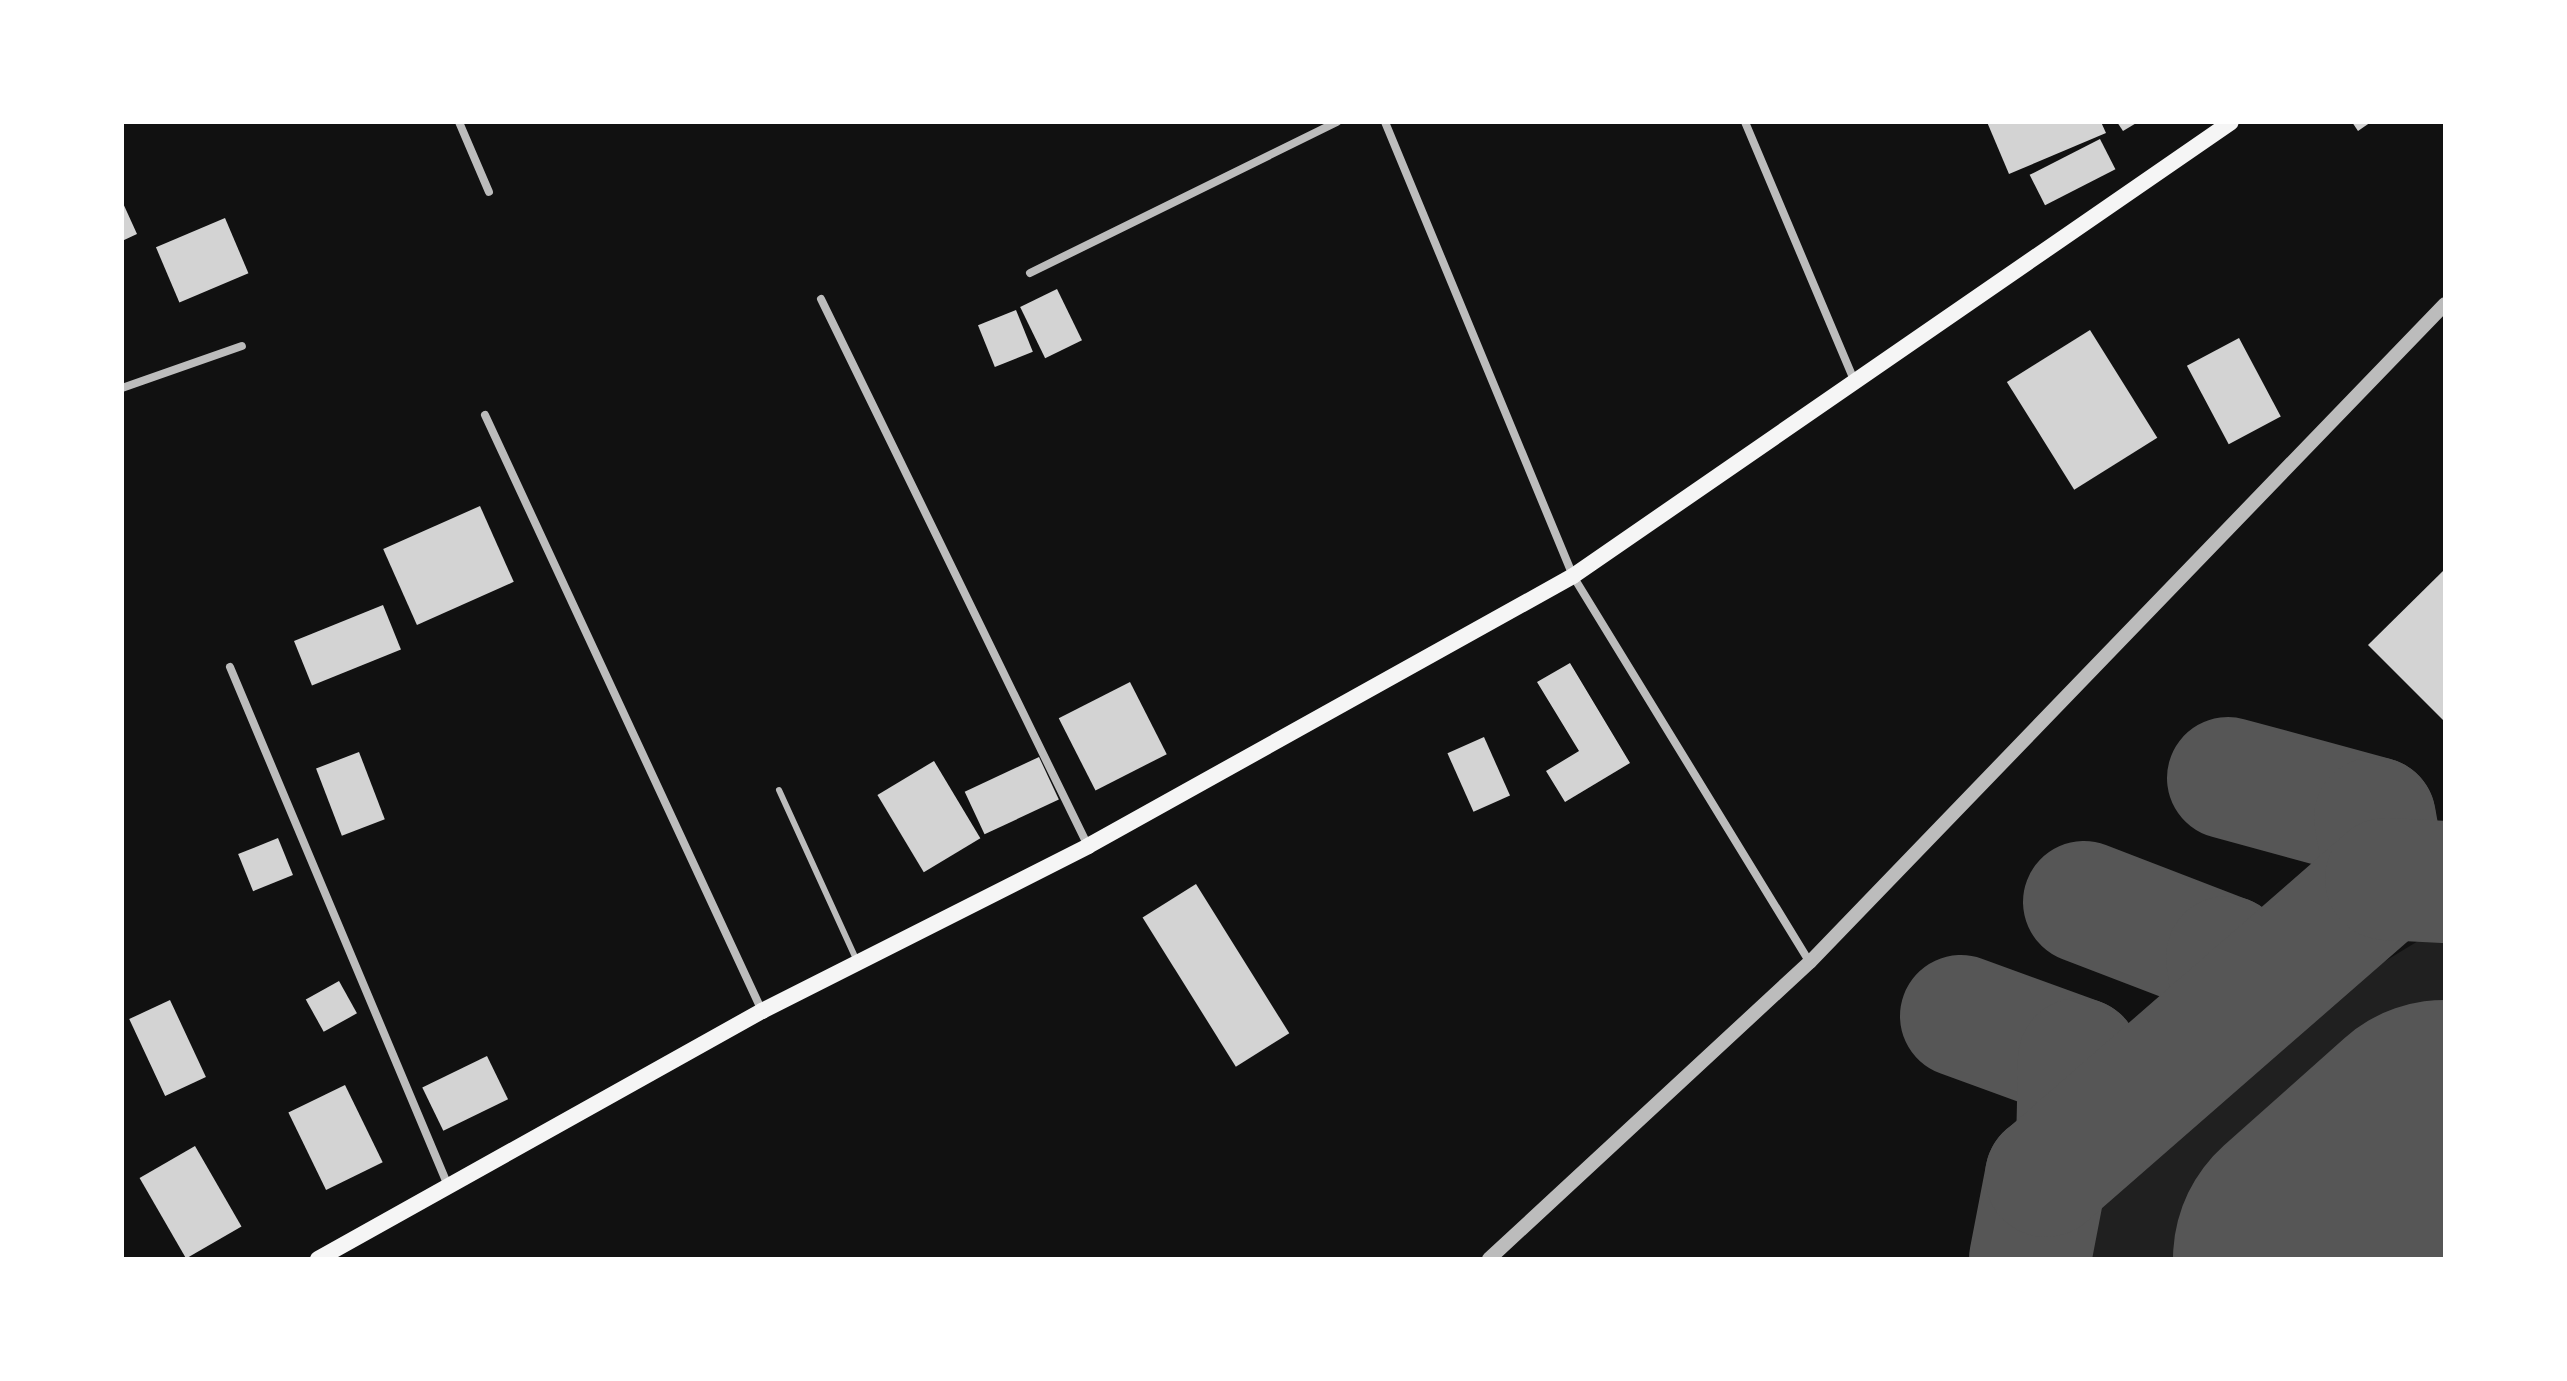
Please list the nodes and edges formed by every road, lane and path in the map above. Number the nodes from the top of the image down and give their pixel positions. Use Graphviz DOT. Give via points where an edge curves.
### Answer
graph roads {
  1 [pos="459,122"];
  2 [pos="1337,122"];
  3 [pos="1385,122"];
  4 [pos="1745,122"];
  5 [pos="2231,122"];
  6 [pos="489,192"];
  7 [pos="1030,273"];
  8 [pos="821,299"];
  9 [pos="2445,304"];
  10 [pos="242,346"];
  11 [pos="1855,382"];
  12 [pos="122,388"];
  13 [pos="485,415"];
  14 [pos="1573,576"];
  15 [pos="230,667"];
  16 [pos="779,790"];
  17 [pos="1088,846"];
  18 [pos="858,962"];
  19 [pos="1810,962"];
  20 [pos="762,1011"];
  21 [pos="449,1189"];
  22 [pos="318,1259"];
  23 [pos="1489,1259"];
  1 -- 6 [label="street"];
  2 -- 7 [label="street"];
  3 -- 14 [label="street"];
  4 -- 11 [label="street"];
  5 -- 11 [label="main road"];
  8 -- 17 [label="street"];
  9 -- 19 [label="street"];
  10 -- 12 [label="street"];
  11 -- 14 [label="main road"];
  13 -- 20 [label="street"];
  14 -- 17 [label="main road"];
  14 -- 19 [label="street"];
  15 -- 21 [label="street"];
  16 -- 18 [label="lane"];
  17 -- 18 [label="main road"];
  18 -- 20 [label="main road"];
  19 -- 23 [label="street"];
  20 -- 21 [label="main road"];
  21 -- 22 [label="main road"];
}
